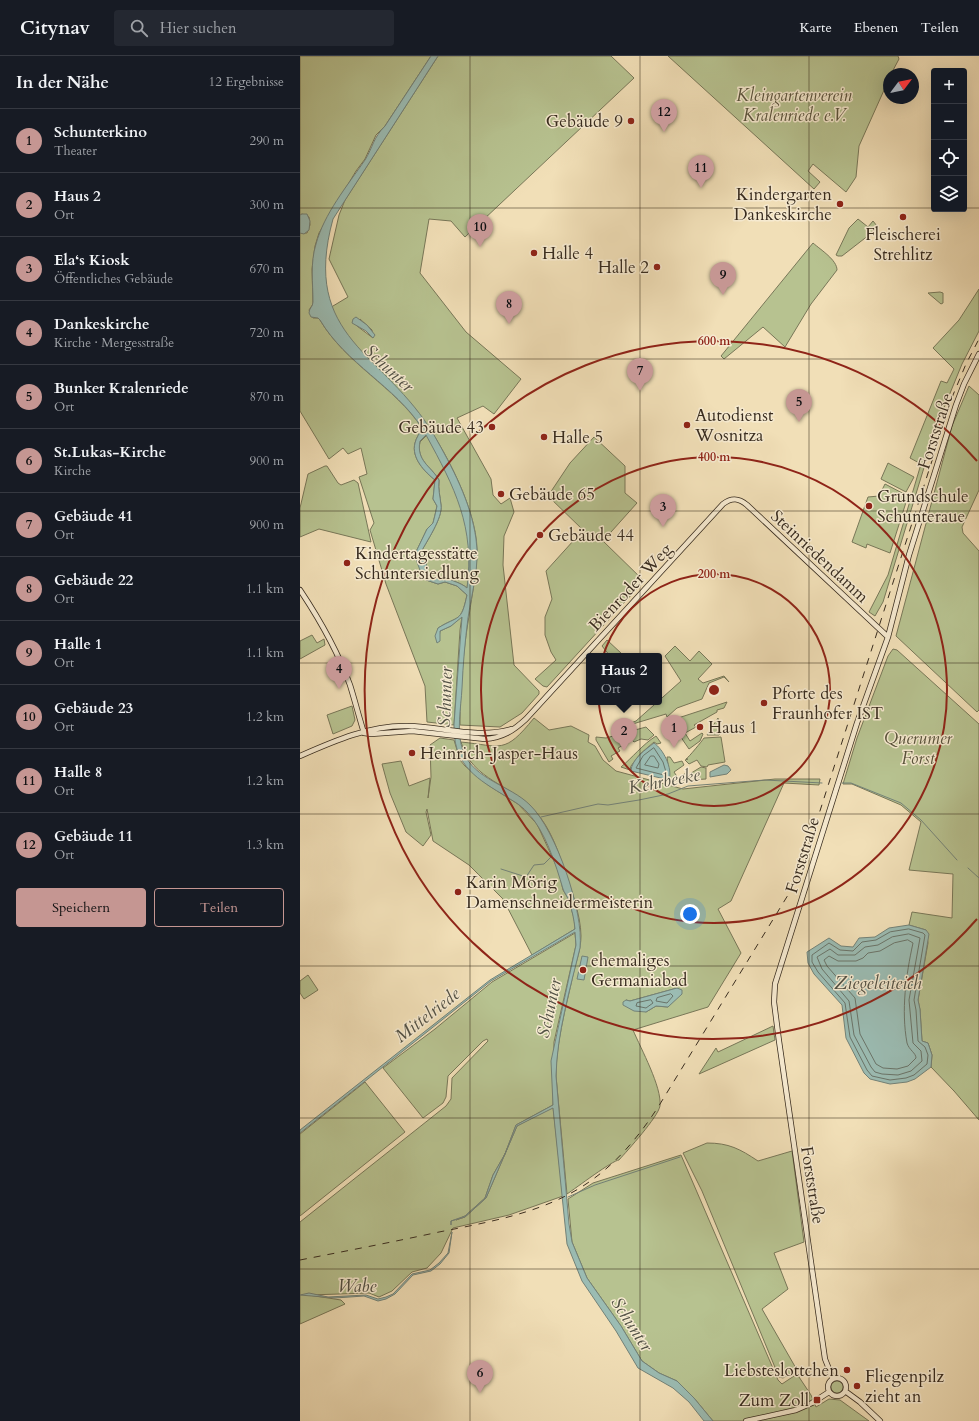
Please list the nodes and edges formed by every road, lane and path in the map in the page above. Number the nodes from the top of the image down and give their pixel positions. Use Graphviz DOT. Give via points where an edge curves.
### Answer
graph roads {
  1 [pos="979,354"];
  2 [pos="732,499"];
  3 [pos="300,590"];
  4 [pos="888,636"];
  5 [pos="587,653"];
  6 [pos="586,654"];
  7 [pos="516,728"];
  8 [pos="364,732"];
  9 [pos="300,756"];
  10 [pos="833,1379"];
  11 [pos="845,1391"];
  12 [pos="830,1392"];
  13 [pos="746,1421"];
  14 [pos="880,1421"];
  1 -- 4 [label="main road, Forststraße" via="956,405"];
  2 -- 4 [label="main road, Steinriedendamm" via="747,505"];
  2 -- 5 [label="main road, Bienroder Weg" via="724,504"];
  3 -- 8 [label="main road" via="341,663"];
  4 -- 10 [label="main road, Forststraße" via="857,723 774,992 825,1359"];
  6 -- 7 [label="main road, Bienroder Weg"];
  7 -- 8 [label="main road, Bienroder Weg" via="495,733 392,726"];
  7 -- 8 [label="main road, Bienroder Weg" via="496,738 407,731 372,734"];
  8 -- 9 [label="main road, Bienroder Weg"];
  10 -- 11 [label="main road" via="840,1378 844,1381"];
  10 -- 12 [label="main road" via="828,1385"];
  11 -- 12 [label="main road" via="838,1396"];
  11 -- 14 [label="main road"];
  12 -- 13 [label="main road" via="802,1408"];
}
